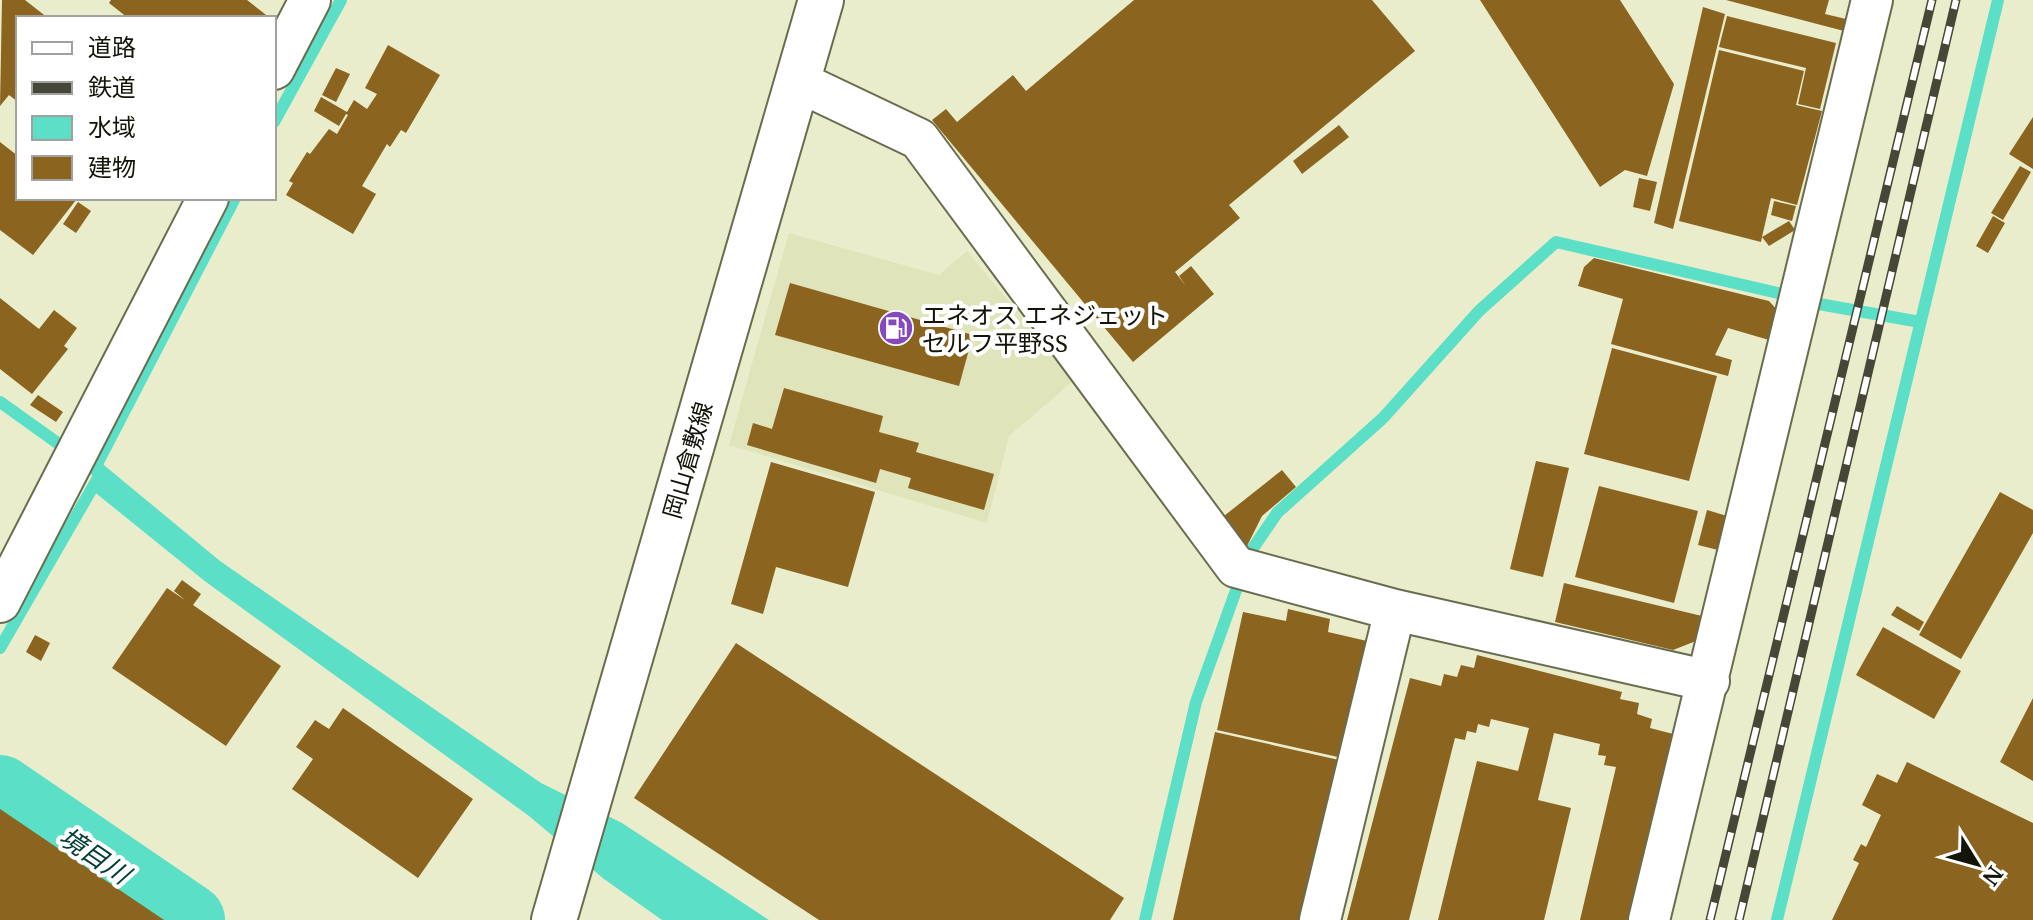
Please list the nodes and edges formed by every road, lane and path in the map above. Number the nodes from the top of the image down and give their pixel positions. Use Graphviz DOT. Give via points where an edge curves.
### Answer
graph roads {
  1 [pos="310,0"];
  2 [pos="821,0"];
  3 [pos="1872,0"];
  4 [pos="276,65"];
  5 [pos="797,81"];
  6 [pos="207,200"];
  7 [pos="0,602"];
  8 [pos="1395,610"];
  9 [pos="1709,681"];
  10 [pos="554,920"];
  11 [pos="1320,920"];
  12 [pos="1649,920"];
  1 -- 4 [label="street"];
  2 -- 5 [label="main road, 岡山倉敷線"];
  3 -- 9 [label="street"];
  5 -- 8 [label="street" via="919,139 1245,570"];
  5 -- 10 [label="main road, 岡山倉敷線"];
  6 -- 7 [label="street"];
  8 -- 9 [label="street"];
  8 -- 11 [label="street"];
  9 -- 12 [label="street"];
}
